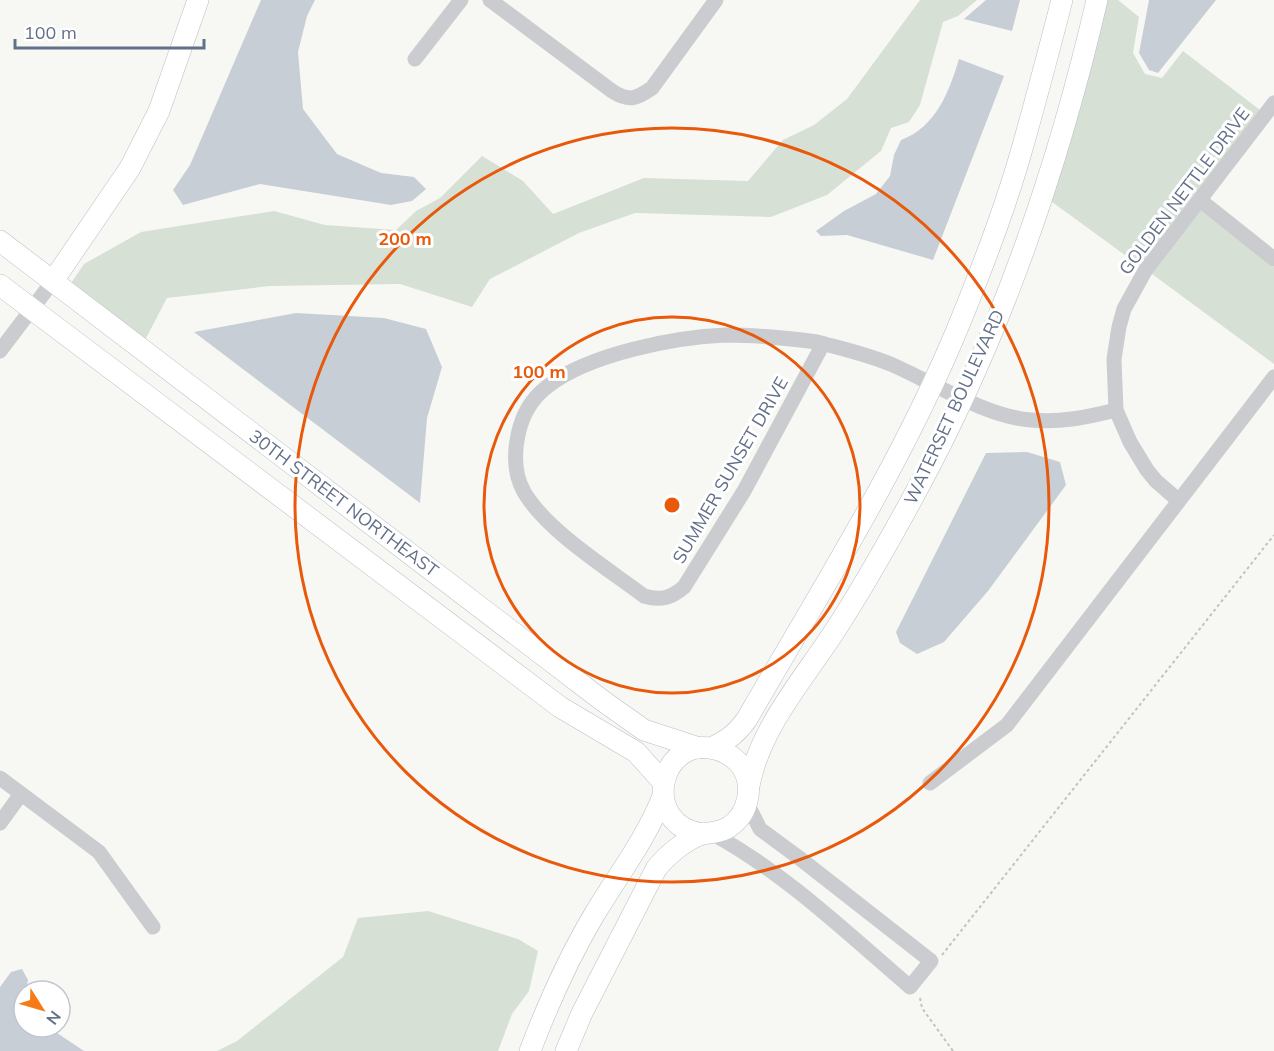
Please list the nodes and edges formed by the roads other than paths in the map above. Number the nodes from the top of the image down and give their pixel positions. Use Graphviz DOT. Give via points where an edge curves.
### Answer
graph roads {
  1 [pos="198,0"];
  2 [pos="460,0"];
  3 [pos="490,0"];
  4 [pos="716,0"];
  5 [pos="1062,0"];
  6 [pos="1097,0"];
  7 [pos="415,59"];
  8 [pos="1274,103"];
  9 [pos="1200,200"];
  10 [pos="0,241"];
  11 [pos="1274,259"];
  12 [pos="53,281"];
  13 [pos="0,285"];
  14 [pos="31,309"];
  15 [pos="823,344"];
  16 [pos="0,351"];
  17 [pos="1274,377"];
  18 [pos="932,383"];
  19 [pos="962,398"];
  20 [pos="1116,410"];
  21 [pos="1179,500"];
  22 [pos="705,748"];
  23 [pos="0,778"];
  24 [pos="930,783"];
  25 [pos="663,789"];
  26 [pos="21,794"];
  27 [pos="748,795"];
  28 [pos="0,823"];
  29 [pos="708,834"];
  30 [pos="153,927"];
  31 [pos="530,1051"];
  32 [pos="566,1051"];
  1 -- 12 [label="street" via="159,111 130,168"];
  2 -- 7 [label="street"];
  3 -- 4 [label="street" via="622,98 641,96 652,88"];
  5 -- 18 [label="street, WATERSET BOULEVARD" via="1022,152 981,271"];
  6 -- 19 [label="street, WATERSET BOULEVARD" via="1035,215"];
  8 -- 9 [label="street, GOLDEN NETTLE DRIVE"];
  9 -- 11 [label="street"];
  9 -- 20 [label="street, GOLDEN NETTLE DRIVE" via="1145,271 1124,309 1115,345"];
  10 -- 12 [label="street, 30TH STREET NORTHEAST"];
  12 -- 14 [label="street"];
  12 -- 22 [label="street, 30TH STREET NORTHEAST" via="644,730"];
  13 -- 14 [label="street, 30TH STREET NORTHEAST"];
  14 -- 16 [label="street"];
  14 -- 25 [label="street, 30TH STREET NORTHEAST" via="560,707 636,752"];
  15 -- 15 [label="street, SUMMER SUNSET DRIVE" via="744,491 684,587 674,596 657,600 644,596 558,531 523,490 514,453 525,411 549,385 576,370 662,343 723,335 767,335"];
  15 -- 18 [label="street, SUMMER SUNSET DRIVE" via="893,365"];
  17 -- 21 [label="street"];
  18 -- 19 [label="street, SUMMER SUNSET DRIVE"];
  18 -- 22 [label="street, WATERSET BOULEVARD" via="879,490 747,719 723,743"];
  19 -- 20 [label="street, SUMMER SUNSET DRIVE" via="1028,420 1058,422"];
  19 -- 27 [label="street, WATERSET BOULEVARD" via="932,463 877,563 772,724 758,752"];
  20 -- 21 [label="street" via="1147,470"];
  21 -- 24 [label="street" via="1006,725"];
  22 -- 25 [label="street" via="678,757 669,768"];
  22 -- 27 [label="street" via="726,753 739,764 744,770"];
  23 -- 26 [label="street"];
  25 -- 29 [label="street" via="664,804 673,819 686,830"];
  25 -- 31 [label="street" via="641,842 592,918 565,969"];
  26 -- 28 [label="street"];
  26 -- 30 [label="street" via="99,852"];
  27 -- 29 [label="street" via="735,823"];
  27 -- 29 [label="street" via="760,829 931,961 910,987 788,884 744,851"];
  29 -- 32 [label="street" via="674,850 656,869"];
}
